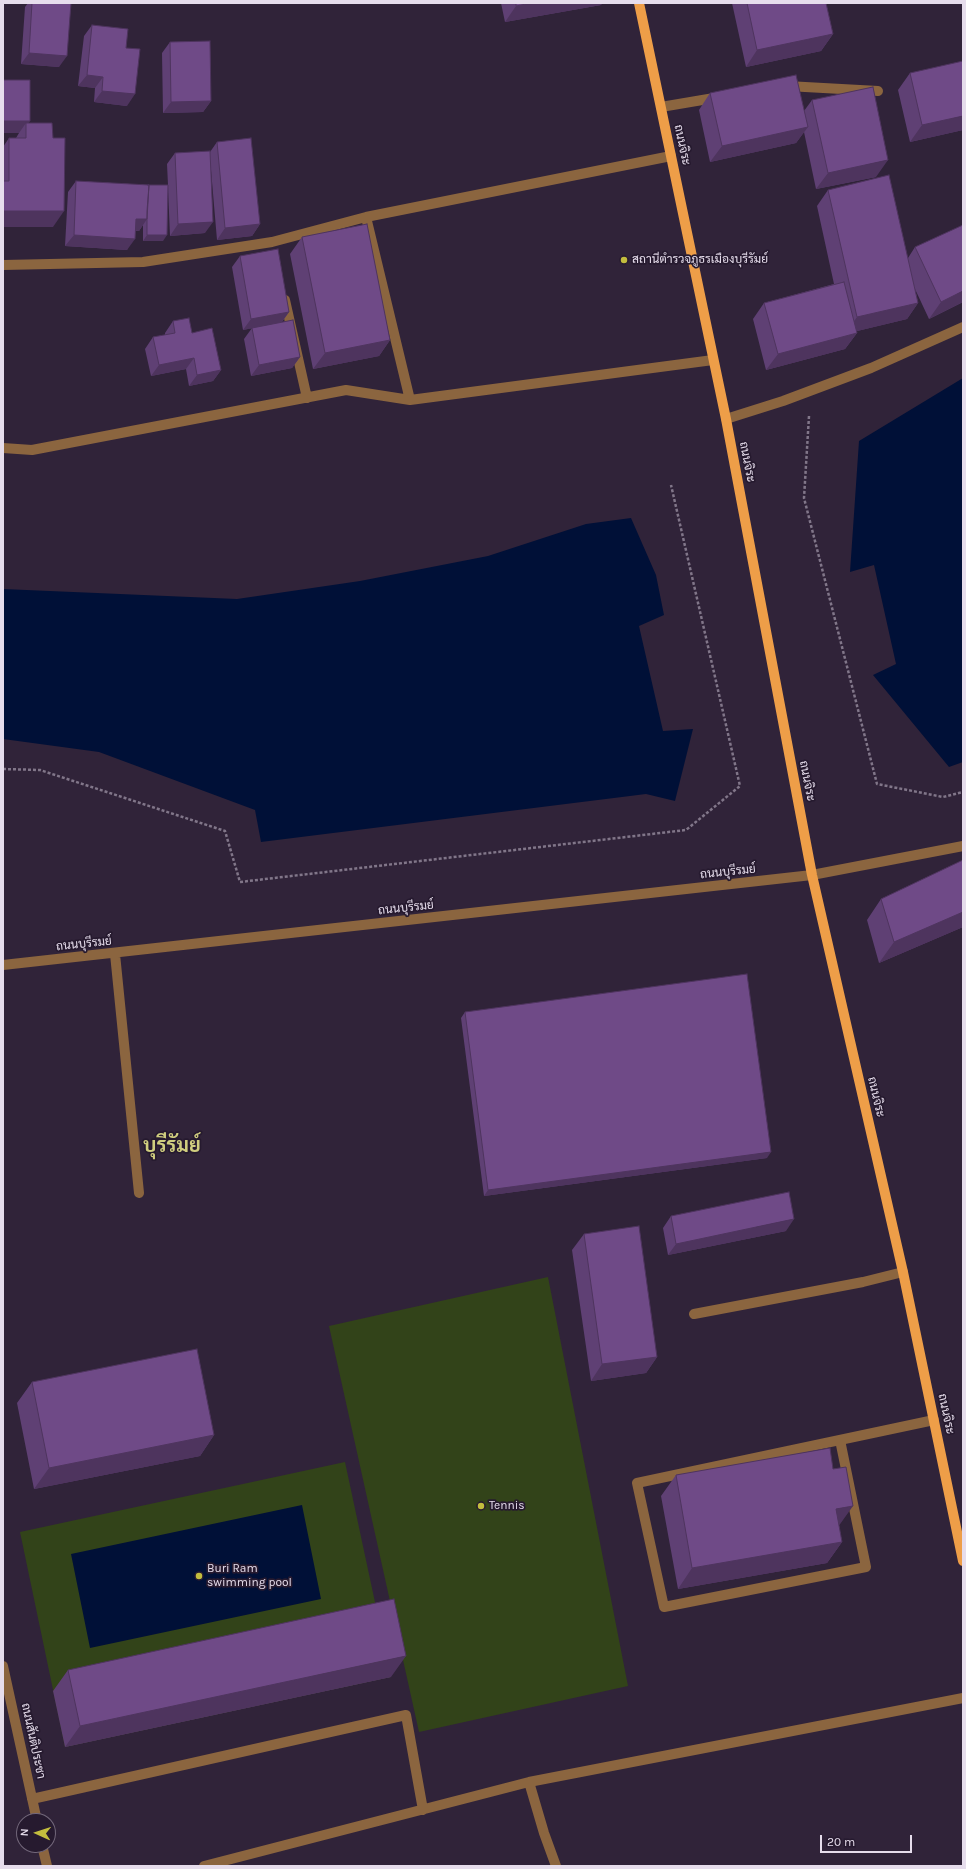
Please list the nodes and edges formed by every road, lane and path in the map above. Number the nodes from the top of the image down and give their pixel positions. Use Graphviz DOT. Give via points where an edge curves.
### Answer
graph roads {
  1 [pos="639,3"];
  2 [pos="777,87"];
  3 [pos="878,90"];
  4 [pos="733,94"];
  5 [pos="660,107"];
  6 [pos="671,156"];
  7 [pos="366,217"];
  8 [pos="3,265"];
  9 [pos="282,286"];
  10 [pos="963,327"];
  11 [pos="713,360"];
  12 [pos="307,398"];
  13 [pos="410,400"];
  14 [pos="815,414"];
  15 [pos="726,419"];
  16 [pos="3,448"];
  17 [pos="671,485"];
  18 [pos="3,769"];
  19 [pos="963,792"];
  20 [pos="963,846"];
  21 [pos="812,875"];
  22 [pos="116,954"];
  23 [pos="3,965"];
  24 [pos="139,1193"];
  25 [pos="903,1272"];
  26 [pos="694,1314"];
  27 [pos="934,1420"];
  28 [pos="840,1440"];
  29 [pos="963,1561"];
  30 [pos="3,1666"];
  31 [pos="963,1698"];
  32 [pos="529,1782"];
  33 [pos="32,1799"];
  34 [pos="423,1810"];
  35 [pos="35,1813"];
  36 [pos="44,1853"];
  37 [pos="240,1862"];
  38 [pos="47,1866"];
  39 [pos="204,1866"];
  40 [pos="556,1866"];
  1 -- 5 [label="main road, ถนนจิระ"];
  2 -- 3 [label="street"];
  4 -- 5 [label="street"];
  5 -- 6 [label="main road, ถนนจิระ"];
  6 -- 7 [label="street"];
  6 -- 11 [label="main road, ถนนจิระ"];
  7 -- 8 [label="street" via="272,246 143,262"];
  7 -- 13 [label="street"];
  9 -- 12 [label="street"];
  10 -- 15 [label="street" via="871,368"];
  11 -- 13 [label="street"];
  11 -- 15 [label="main road, ถนนจิระ"];
  12 -- 13 [label="street" via="346,390"];
  12 -- 16 [label="street" via="32,450"];
  14 -- 19 [label="path" via="808,417 804,498 877,784 943,797"];
  15 -- 21 [label="main road, ถนนจิระ"];
  17 -- 18 [label="path" via="740,786 686,830 240,882 225,831 40,770"];
  20 -- 21 [label="street, ถนนบุรีรมย์"];
  21 -- 22 [label="street, ถนนบุรีรมย์"];
  21 -- 25 [label="main road, ถนนจิระ"];
  22 -- 23 [label="street, ถนนบุรีรมย์"];
  22 -- 24 [label="street"];
  25 -- 26 [label="street"];
  25 -- 27 [label="main road, ถนนจิระ"];
  27 -- 28 [label="street"];
  27 -- 29 [label="main road, ถนนจิระ"];
  28 -- 28 [label="street" via="636,1483 664,1607 866,1567"];
  30 -- 33 [label="street, ถนนสันติประชา"];
  31 -- 32 [label="street"];
  32 -- 34 [label="street"];
  32 -- 40 [label="street"];
  33 -- 34 [label="street" via="406,1715"];
  33 -- 35 [label="street, ถนนสันติประชา"];
  34 -- 37 [label="street"];
  36 -- 38 [label="street"];
  37 -- 39 [label="street"];
}
